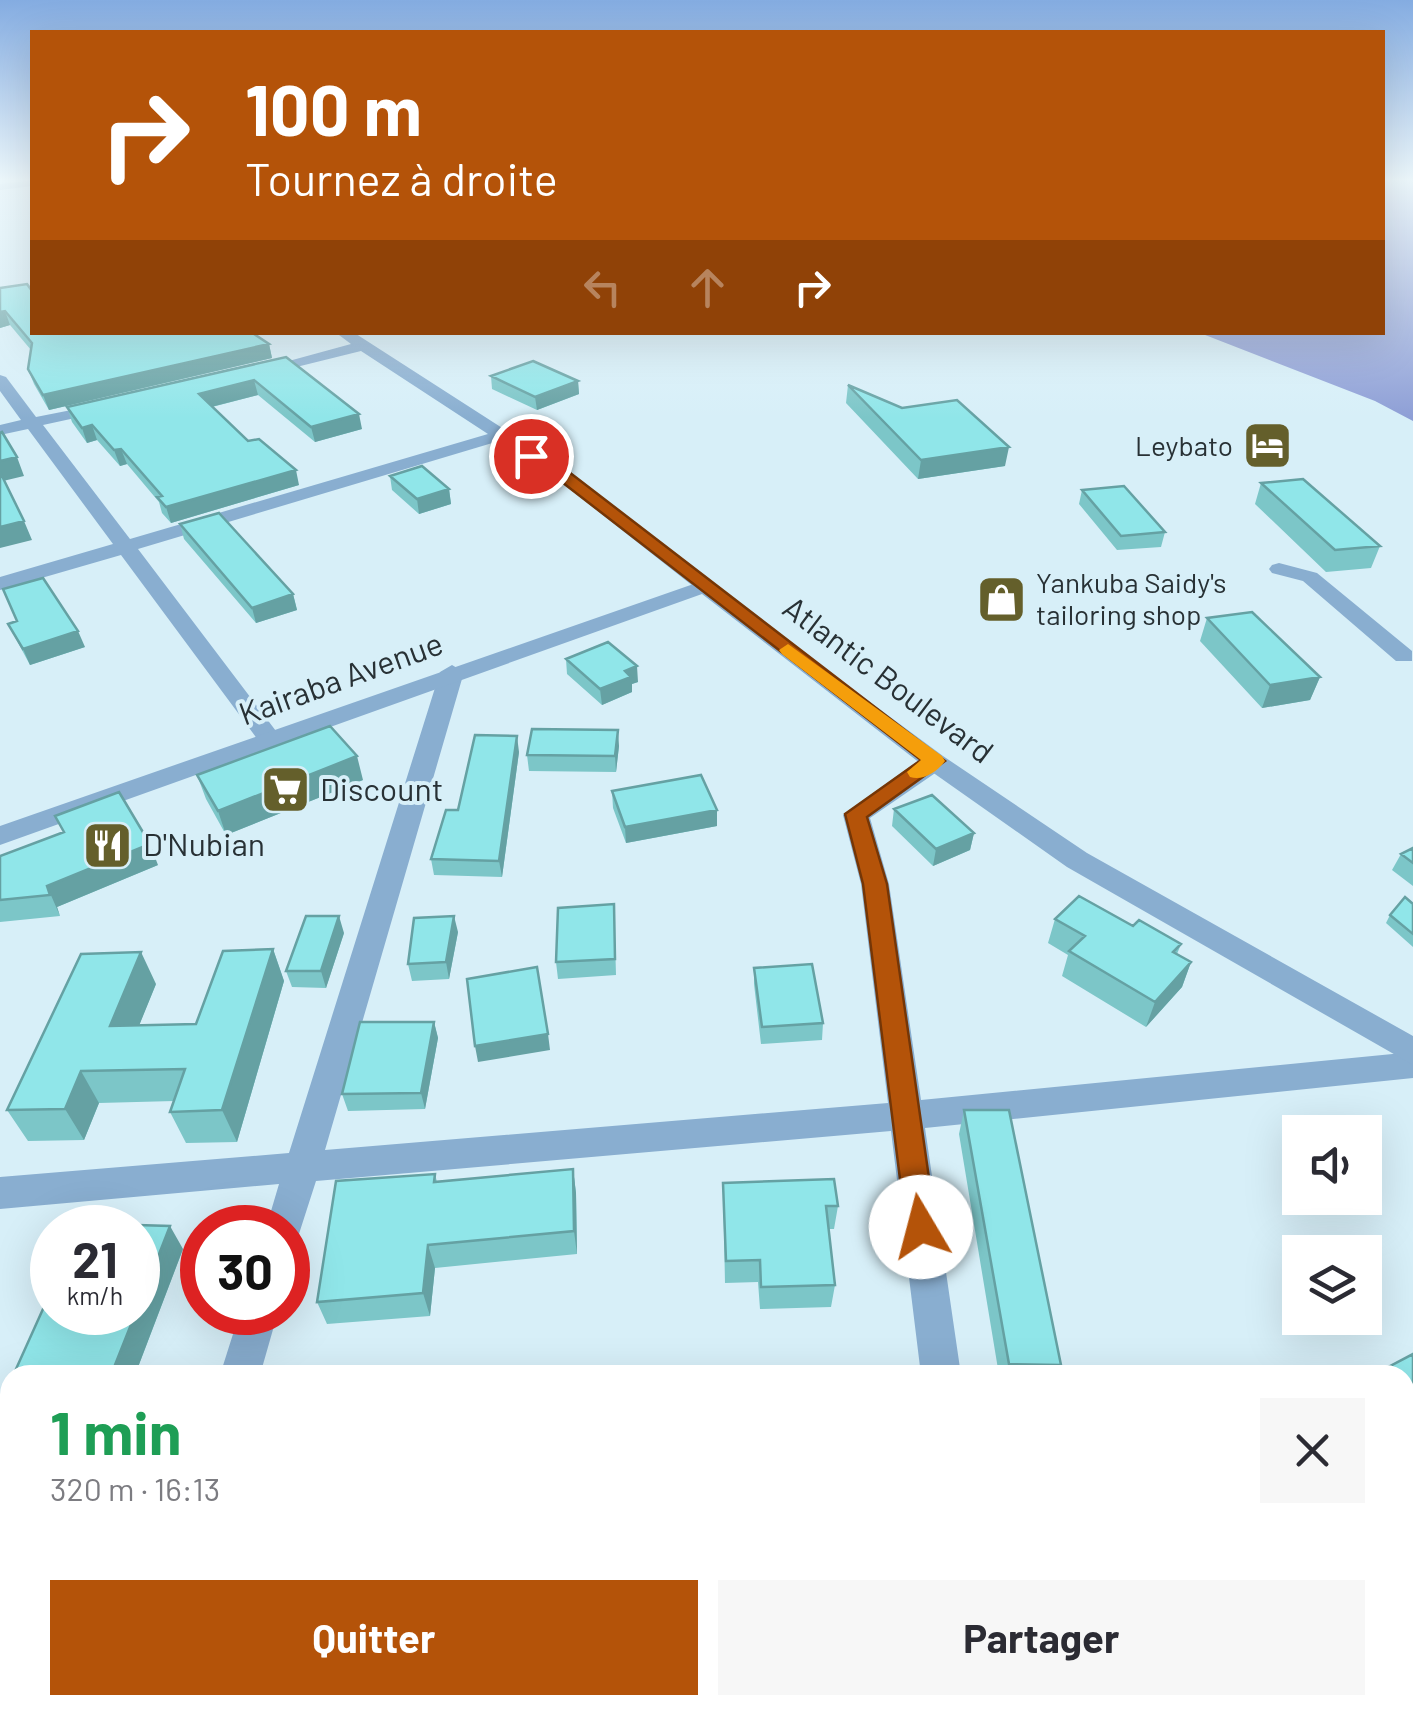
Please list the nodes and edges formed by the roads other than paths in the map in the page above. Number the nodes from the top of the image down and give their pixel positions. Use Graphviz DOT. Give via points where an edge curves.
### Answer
graph roads {
  1 [pos="350,336"];
  2 [pos="240,376"];
  3 [pos="0,380"];
  4 [pos="126,402"];
  5 [pos="32,422"];
  6 [pos="0,430"];
  7 [pos="498,436"];
  8 [pos="127,549"];
  9 [pos="1279,569"];
  10 [pos="0,584"];
  11 [pos="704,586"];
  12 [pos="1404,656"];
  13 [pos="452,672"];
  14 [pos="270,740"];
  15 [pos="934,761"];
  16 [pos="0,836"];
  17 [pos="1413,1052"];
  18 [pos="1413,1065"];
  19 [pos="906,1116"];
  20 [pos="302,1165"];
  21 [pos="0,1194"];
  22 [pos="291,1205"];
  23 [pos="251,1335"];
  24 [pos="243,1365"];
  25 [pos="940,1365"];
  1 -- 2 [label="street"];
  1 -- 7 [label="street, Atlantic Boulevard"];
  3 -- 5 [label="street"];
  4 -- 5 [label="street"];
  5 -- 6 [label="street"];
  5 -- 8 [label="street"];
  7 -- 8 [label="street"];
  7 -- 11 [label="street, Atlantic Boulevard" via="563,476"];
  8 -- 10 [label="street"];
  8 -- 14 [label="street"];
  9 -- 12 [label="street" via="1310,577"];
  11 -- 13 [label="street, Kairaba Avenue"];
  11 -- 15 [label="street, Atlantic Boulevard"];
  13 -- 14 [label="street, Kairaba Avenue"];
  13 -- 20 [label="street"];
  14 -- 16 [label="street, Kairaba Avenue"];
  15 -- 17 [label="street, Atlantic Boulevard" via="1079,861 1315,990"];
  15 -- 19 [label="street" via="856,814 875,884"];
  18 -- 19 [label="street"];
  19 -- 20 [label="street"];
  19 -- 25 [label="street"];
  20 -- 21 [label="street"];
  20 -- 22 [label="street"];
  23 -- 24 [label="street"];
}
